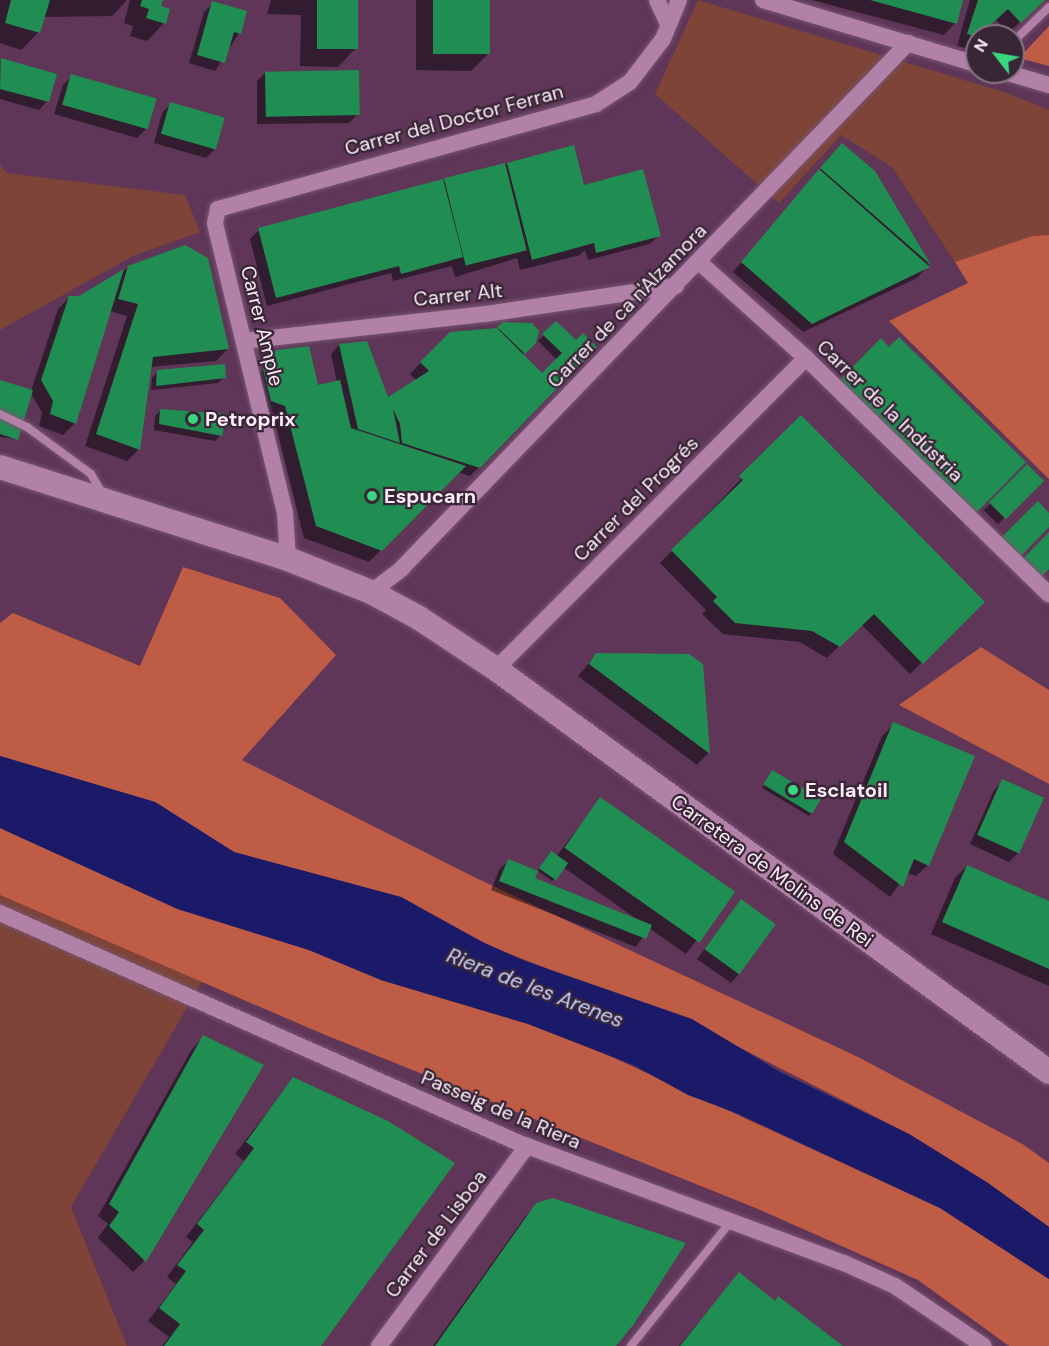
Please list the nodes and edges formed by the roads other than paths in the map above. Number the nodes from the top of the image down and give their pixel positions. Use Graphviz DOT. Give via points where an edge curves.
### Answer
graph roads {
  1 [pos="657,0"];
  2 [pos="679,0"];
  3 [pos="764,0"];
  4 [pos="1049,7"];
  5 [pos="668,24"];
  6 [pos="1025,30"];
  7 [pos="908,43"];
  8 [pos="965,60"];
  9 [pos="1025,78"];
  10 [pos="1047,85"];
  11 [pos="218,209"];
  12 [pos="699,262"];
  13 [pos="676,286"];
  14 [pos="244,341"];
  15 [pos="806,358"];
  16 [pos="0,414"];
  17 [pos="0,467"];
  18 [pos="107,501"];
  19 [pos="288,559"];
  20 [pos="371,592"];
  21 [pos="1049,594"];
  22 [pos="495,669"];
  23 [pos="0,913"];
  24 [pos="1043,1062"];
  25 [pos="527,1146"];
  26 [pos="731,1221"];
  27 [pos="379,1346"];
  28 [pos="631,1346"];
  29 [pos="984,1346"];
  1 -- 5 [label="street"];
  2 -- 5 [label="street, Carrer del Doctor Ferran"];
  3 -- 7 [label="street"];
  4 -- 6 [label="lane"];
  5 -- 11 [label="street, Carrer del Doctor Ferran" via="663,39 630,82 596,104"];
  7 -- 8 [label="street"];
  7 -- 12 [label="street, Carrer de ca n'Alzamora"];
  9 -- 10 [label="street"];
  11 -- 14 [label="street, Carrer Ample" via="215,223"];
  12 -- 13 [label="street, Carrer de ca n'Alzamora"];
  12 -- 15 [label="street, Carrer de la Indústria"];
  13 -- 14 [label="street, Carrer Alt" via="486,314"];
  13 -- 20 [label="street, Carrer de ca n'Alzamora" via="401,569"];
  14 -- 19 [label="street, Carrer Ample" via="285,513"];
  15 -- 21 [label="street, Carrer de la Indústria"];
  15 -- 22 [label="street, Carrer del Progrés"];
  16 -- 18 [label="lane" via="27,426 91,474"];
  17 -- 18 [label="main road, Carretera de Molins de Rei"];
  18 -- 19 [label="main road, Carretera de Molins de Rei"];
  19 -- 20 [label="main road, Carretera de Molins de Rei"];
  20 -- 22 [label="main road, Carretera de Molins de Rei" via="420,618"];
  22 -- 24 [label="main road, Carretera de Molins de Rei"];
  23 -- 25 [label="street, Passeig de la Riera"];
  25 -- 26 [label="street, Passeig de la Riera"];
  25 -- 27 [label="street, Carrer de Lisboa"];
  26 -- 28 [label="lane"];
  26 -- 29 [label="street, Passeig de la Riera" via="895,1286"];
}
